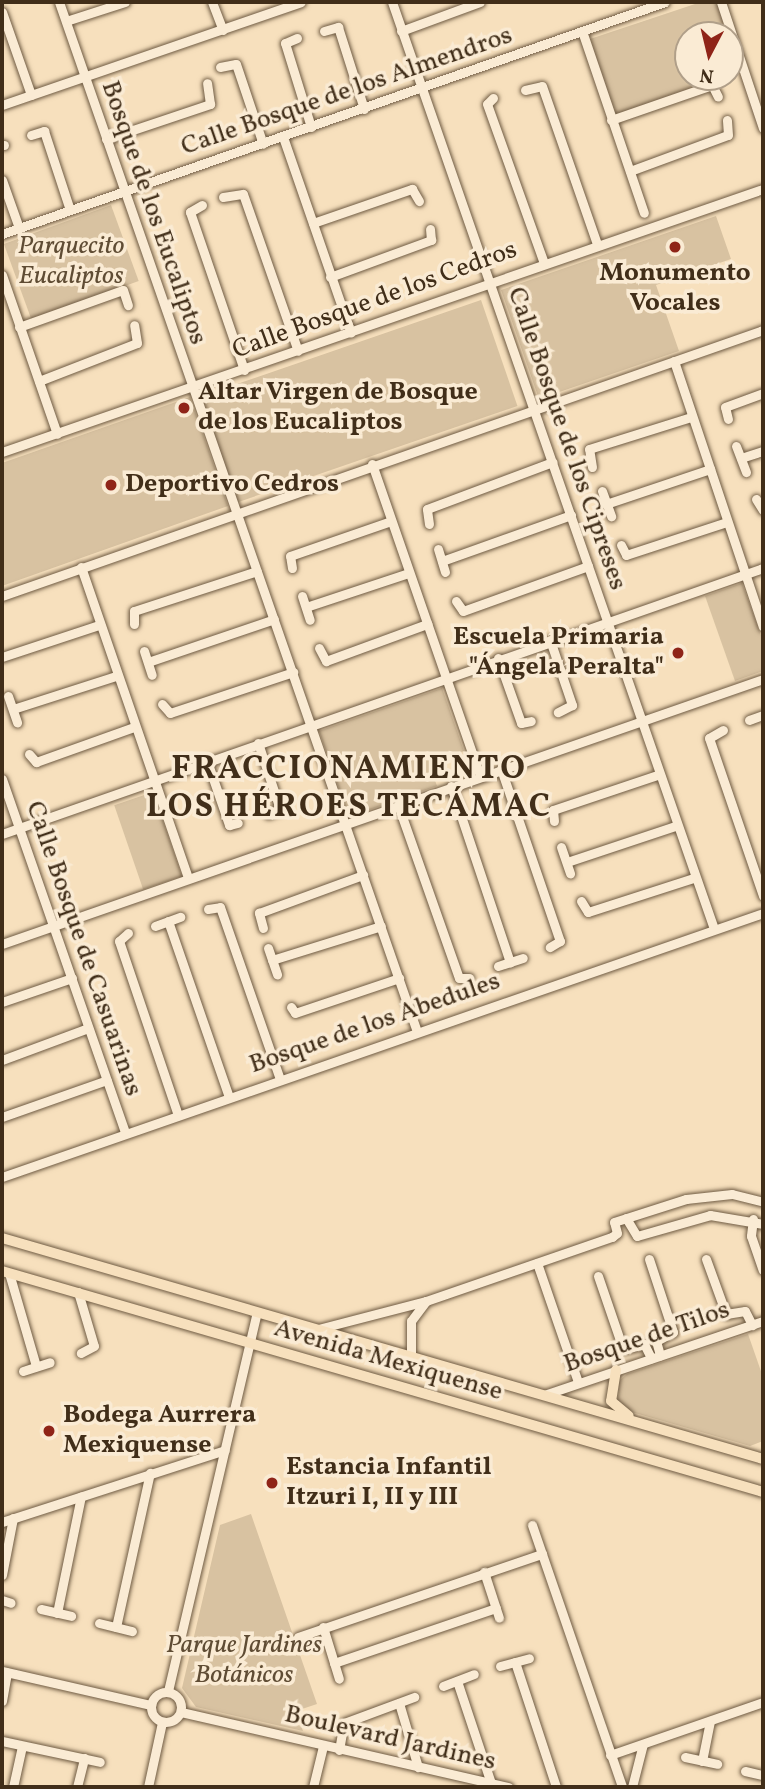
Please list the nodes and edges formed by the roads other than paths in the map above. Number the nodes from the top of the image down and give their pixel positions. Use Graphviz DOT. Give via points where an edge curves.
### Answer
graph roads {
  1 [pos="59,2"];
  2 [pos="125,2"];
  3 [pos="212,2"];
  4 [pos="269,2"];
  5 [pos="301,2"];
  6 [pos="392,2"];
  7 [pos="480,2"];
  8 [pos="665,2"];
  9 [pos="721,2"];
  10 [pos="2,12"];
  11 [pos="273,12"];
  12 [pos="66,21"];
  13 [pos="223,30"];
  14 [pos="324,31"];
  15 [pos="401,31"];
  16 [pos="582,31"];
  17 [pos="297,38"];
  18 [pos="220,67"];
  19 [pos="83,76"];
  20 [pos="207,83"];
  21 [pos="421,89"];
  22 [pos="525,90"];
  23 [pos="31,95"];
  24 [pos="718,97"];
  25 [pos="493,98"];
  26 [pos="2,105"];
  27 [pos="364,109"];
  28 [pos="611,120"];
  29 [pos="727,120"];
  30 [pos="311,127"];
  31 [pos="763,128"];
  32 [pos="32,135"];
  33 [pos="283,137"];
  34 [pos="106,139"];
  35 [pos="263,144"];
  36 [pos="629,171"];
  37 [pos="2,180"];
  38 [pos="763,189"];
  39 [pos="125,191"];
  40 [pos="223,197"];
  41 [pos="419,201"];
  42 [pos="202,205"];
  43 [pos="71,210"];
  44 [pos="644,213"];
  45 [pos="313,223"];
  46 [pos="19,228"];
  47 [pos="429,229"];
  48 [pos="2,234"];
  49 [pos="597,244"];
  50 [pos="544,263"];
  51 [pos="2,275"];
  52 [pos="330,277"];
  53 [pos="489,282"];
  54 [pos="128,305"];
  55 [pos="134,325"];
  56 [pos="19,327"];
  57 [pos="763,330"];
  58 [pos="351,333"];
  59 [pos="298,351"];
  60 [pos="674,361"];
  61 [pos="244,370"];
  62 [pos="39,381"];
  63 [pos="192,389"];
  64 [pos="763,393"];
  65 [pos="533,409"];
  66 [pos="691,417"];
  67 [pos="729,419"];
  68 [pos="57,434"];
  69 [pos="736,446"];
  70 [pos="3,449"];
  71 [pos="763,451"];
  72 [pos="741,458"];
  73 [pos="553,462"];
  74 [pos="372,464"];
  75 [pos="592,467"];
  76 [pos="710,469"];
  77 [pos="746,472"];
  78 [pos="602,491"];
  79 [pos="756,499"];
  80 [pos="606,504"];
  81 [pos="763,510"];
  82 [pos="236,513"];
  83 [pos="571,515"];
  84 [pos="611,516"];
  85 [pos="391,521"];
  86 [pos="727,522"];
  87 [pos="429,524"];
  88 [pos="621,545"];
  89 [pos="438,549"];
  90 [pos="442,561"];
  91 [pos="588,566"];
  92 [pos="81,567"];
  93 [pos="292,568"];
  94 [pos="763,568"];
  95 [pos="257,571"];
  96 [pos="445,572"];
  97 [pos="409,573"];
  98 [pos="745,574"];
  99 [pos="2,596"];
  100 [pos="302,596"];
  101 [pos="456,601"];
  102 [pos="306,607"];
  103 [pos="274,619"];
  104 [pos="310,620"];
  105 [pos="607,621"];
  106 [pos="134,624"];
  107 [pos="427,624"];
  108 [pos="99,625"];
  109 [pos="763,628"];
  110 [pos="550,640"];
  111 [pos="319,648"];
  112 [pos="144,651"];
  113 [pos="2,657"];
  114 [pos="498,658"];
  115 [pos="148,662"];
  116 [pos="293,672"];
  117 [pos="152,675"];
  118 [pos="116,676"];
  119 [pos="447,678"];
  120 [pos="763,679"];
  121 [pos="8,696"];
  122 [pos="162,704"];
  123 [pos="13,709"];
  124 [pos="558,712"];
  125 [pos="641,718"];
  126 [pos="762,718"];
  127 [pos="749,720"];
  128 [pos="531,721"];
  129 [pos="17,722"];
  130 [pos="312,724"];
  131 [pos="134,727"];
  132 [pos="723,730"];
  133 [pos="258,743"];
  134 [pos="29,754"];
  135 [pos="206,761"];
  136 [pos="501,769"];
  137 [pos="657,775"];
  138 [pos="480,776"];
  139 [pos="2,779"];
  140 [pos="153,780"];
  141 [pos="451,786"];
  142 [pos="398,805"];
  143 [pos="268,814"];
  144 [pos="554,821"];
  145 [pos="238,823"];
  146 [pos="344,823"];
  147 [pos="675,826"];
  148 [pos="19,827"];
  149 [pos="2,834"];
  150 [pos="561,847"];
  151 [pos="567,862"];
  152 [pos="570,873"];
  153 [pos="363,875"];
  154 [pos="188,877"];
  155 [pos="694,878"];
  156 [pos="763,896"];
  157 [pos="580,901"];
  158 [pos="208,909"];
  159 [pos="763,913"];
  160 [pos="180,917"];
  161 [pos="168,921"];
  162 [pos="53,925"];
  163 [pos="155,926"];
  164 [pos="381,926"];
  165 [pos="263,928"];
  166 [pos="714,929"];
  167 [pos="128,933"];
  168 [pos="2,944"];
  169 [pos="550,947"];
  170 [pos="268,948"];
  171 [pos="523,958"];
  172 [pos="272,960"];
  173 [pos="510,962"];
  174 [pos="498,967"];
  175 [pos="277,974"];
  176 [pos="72,978"];
  177 [pos="399,978"];
  178 [pos="469,978"];
  179 [pos="2,1002"];
  180 [pos="291,1007"];
  181 [pos="88,1028"];
  182 [pos="417,1032"];
  183 [pos="2,1060"];
  184 [pos="280,1079"];
  185 [pos="107,1080"];
  186 [pos="229,1097"];
  187 [pos="178,1115"];
  188 [pos="2,1117"];
  189 [pos="125,1133"];
  190 [pos="2,1177"];
  191 [pos="763,1202"];
  192 [pos="626,1218"];
  193 [pos="753,1219"];
  194 [pos="763,1224"];
  195 [pos="2,1238"];
  196 [pos="649,1259"];
  197 [pos="706,1259"];
  198 [pos="537,1263"];
  199 [pos="763,1270"];
  200 [pos="6,1272"];
  201 [pos="598,1276"];
  202 [pos="78,1292"];
  203 [pos="426,1301"];
  204 [pos="257,1313"];
  205 [pos="763,1321"];
  206 [pos="752,1325"];
  207 [pos="316,1330"];
  208 [pos="250,1345"];
  209 [pos="81,1353"];
  210 [pos="411,1357"];
  211 [pos="655,1357"];
  212 [pos="50,1362"];
  213 [pos="36,1366"];
  214 [pos="616,1370"];
  215 [pos="23,1371"];
  216 [pos="578,1382"];
  217 [pos="544,1395"];
  218 [pos="648,1425"];
  219 [pos="225,1450"];
  220 [pos="763,1458"];
  221 [pos="150,1473"];
  222 [pos="763,1492"];
  223 [pos="81,1496"];
  224 [pos="13,1518"];
  225 [pos="2,1522"];
  226 [pos="531,1525"];
  227 [pos="542,1553"];
  228 [pos="484,1572"];
  229 [pos="2,1575"];
  230 [pos="41,1609"];
  231 [pos="57,1613"];
  232 [pos="71,1616"];
  233 [pos="99,1623"];
  234 [pos="116,1627"];
  235 [pos="323,1627"];
  236 [pos="132,1631"];
  237 [pos="298,1636"];
  238 [pos="529,1658"];
  239 [pos="515,1662"];
  240 [pos="334,1663"];
  241 [pos="500,1666"];
  242 [pos="5,1672"];
  243 [pos="474,1674"];
  244 [pos="339,1679"];
  245 [pos="457,1681"];
  246 [pos="443,1686"];
  247 [pos="168,1692"];
  248 [pos="414,1697"];
  249 [pos="2,1701"];
  250 [pos="763,1702"];
  251 [pos="399,1703"];
  252 [pos="151,1705"];
  253 [pos="181,1712"];
  254 [pos="710,1721"];
  255 [pos="162,1722"];
  256 [pos="2,1741"];
  257 [pos="643,1744"];
  258 [pos="22,1746"];
  259 [pos="323,1746"];
  260 [pos="339,1749"];
  261 [pos="610,1755"];
  262 [pos="685,1757"];
  263 [pos="84,1758"];
  264 [pos="702,1761"];
  265 [pos="100,1762"];
  266 [pos="717,1764"];
  267 [pos="418,1767"];
  268 [pos="745,1770"];
  269 [pos="763,1772"];
  270 [pos="491,1783"];
  271 [pos="474,1784"];
  272 [pos="13,1787"];
  273 [pos="78,1787"];
  274 [pos="148,1787"];
  275 [pos="313,1787"];
  276 [pos="509,1787"];
  277 [pos="556,1787"];
  278 [pos="622,1787"];
  279 [pos="632,1787"];
  1 -- 12 [label="street, Bosque de los Eucaliptos"];
  2 -- 12 [label="street"];
  3 -- 13 [label="street"];
  4 -- 11 [label="street"];
  5 -- 11 [label="street"];
  6 -- 15 [label="street, Calle Bosque de los Cipreses"];
  7 -- 15 [label="street"];
  8 -- 16 [label="street, Calle Bosque de los Almendros"];
  9 -- 31 [label="street"];
  10 -- 23 [label="street"];
  11 -- 13 [label="street"];
  12 -- 19 [label="street, Bosque de los Eucaliptos"];
  13 -- 19 [label="street"];
  14 -- 27 [label="street" via="338,27"];
  15 -- 21 [label="street, Calle Bosque de los Cipreses"];
  16 -- 21 [label="street, Calle Bosque de los Almendros"];
  16 -- 28 [label="street"];
  17 -- 30 [label="street" via="285,43"];
  18 -- 35 [label="street" via="236,64"];
  19 -- 23 [label="street"];
  19 -- 34 [label="street, Bosque de los Eucaliptos"];
  20 -- 34 [label="street" via="210,104"];
  21 -- 27 [label="street, Calle Bosque de los Almendros"];
  21 -- 53 [label="street, Calle Bosque de los Cipreses"];
  22 -- 49 [label="street" via="542,86"];
  23 -- 26 [label="street"];
  24 -- 28 [label="street" via="712,85"];
  25 -- 50 [label="street" via="487,104"];
  27 -- 30 [label="street, Calle Bosque de los Almendros"];
  28 -- 36 [label="street"];
  29 -- 36 [label="street" via="729,131 724,138"];
  30 -- 33 [label="street, Calle Bosque de los Almendros"];
  32 -- 43 [label="street" via="44,131"];
  33 -- 35 [label="street, Calle Bosque de los Almendros"];
  33 -- 45 [label="street"];
  34 -- 39 [label="street, Bosque de los Eucaliptos"];
  35 -- 39 [label="street, Calle Bosque de los Almendros"];
  36 -- 44 [label="street"];
  37 -- 46 [label="street"];
  38 -- 49 [label="street, Calle Bosque de los Cedros"];
  39 -- 43 [label="street, Calle Bosque de los Almendros"];
  39 -- 63 [label="street, Bosque de los Eucaliptos"];
  40 -- 59 [label="street" via="243,194"];
  41 -- 45 [label="street" via="412,189"];
  42 -- 61 [label="street" via="190,212"];
  43 -- 46 [label="street, Calle Bosque de los Almendros"];
  45 -- 52 [label="street"];
  46 -- 48 [label="street, Calle Bosque de los Almendros"];
  47 -- 52 [label="street" via="431,240"];
  49 -- 50 [label="street, Calle Bosque de los Cedros"];
  50 -- 53 [label="street, Calle Bosque de los Cedros"];
  51 -- 56 [label="street"];
  52 -- 58 [label="street"];
  53 -- 58 [label="street, Calle Bosque de los Cedros"];
  53 -- 65 [label="street, Calle Bosque de los Cipreses"];
  54 -- 56 [label="street" via="123,290"];
  55 -- 62 [label="street" via="137,343"];
  56 -- 62 [label="street"];
  57 -- 60 [label="street"];
  58 -- 59 [label="street, Calle Bosque de los Cedros"];
  59 -- 61 [label="street, Calle Bosque de los Cedros"];
  60 -- 65 [label="street"];
  60 -- 66 [label="street"];
  61 -- 63 [label="street, Calle Bosque de los Cedros"];
  62 -- 68 [label="street"];
  63 -- 68 [label="street, Calle Bosque de los Cedros"];
  63 -- 82 [label="street, Bosque de los Eucaliptos"];
  64 -- 67 [label="street" via="725,407"];
  65 -- 73 [label="street, Calle Bosque de los Cipreses"];
  65 -- 74 [label="street"];
  66 -- 75 [label="street" via="589,449"];
  66 -- 76 [label="street"];
  68 -- 70 [label="street, Calle Bosque de los Cedros"];
  69 -- 72 [label="street"];
  71 -- 72 [label="street"];
  72 -- 77 [label="street"];
  73 -- 83 [label="street, Calle Bosque de los Cipreses"];
  73 -- 87 [label="street" via="427,509"];
  74 -- 82 [label="street"];
  74 -- 85 [label="street"];
  76 -- 80 [label="street"];
  76 -- 86 [label="street"];
  78 -- 80 [label="street"];
  79 -- 81 [label="street"];
  80 -- 84 [label="street"];
  82 -- 92 [label="street"];
  82 -- 95 [label="street, Bosque de los Eucaliptos"];
  83 -- 90 [label="street"];
  83 -- 91 [label="street, Calle Bosque de los Cipreses"];
  85 -- 93 [label="street" via="290,556"];
  85 -- 97 [label="street"];
  86 -- 88 [label="street" via="626,555"];
  86 -- 98 [label="street"];
  89 -- 90 [label="street"];
  90 -- 96 [label="street"];
  91 -- 101 [label="street" via="463,611"];
  91 -- 105 [label="street, Calle Bosque de los Cipreses"];
  92 -- 99 [label="street"];
  92 -- 108 [label="street"];
  94 -- 98 [label="street"];
  95 -- 103 [label="street, Bosque de los Eucaliptos"];
  95 -- 106 [label="street" via="134,611"];
  97 -- 102 [label="street"];
  97 -- 107 [label="street"];
  98 -- 105 [label="street"];
  98 -- 109 [label="street"];
  100 -- 102 [label="street"];
  102 -- 104 [label="street"];
  103 -- 115 [label="street"];
  103 -- 116 [label="street, Bosque de los Eucaliptos"];
  105 -- 110 [label="street"];
  105 -- 125 [label="street, Calle Bosque de los Cipreses"];
  107 -- 111 [label="street" via="326,661"];
  107 -- 119 [label="street"];
  108 -- 113 [label="street"];
  108 -- 118 [label="street"];
  110 -- 114 [label="street"];
  110 -- 124 [label="street" via="572,705"];
  112 -- 115 [label="street"];
  114 -- 119 [label="street"];
  114 -- 128 [label="street" via="521,723"];
  115 -- 117 [label="street"];
  116 -- 122 [label="street" via="170,713"];
  116 -- 130 [label="street, Bosque de los Eucaliptos"];
  118 -- 123 [label="street"];
  118 -- 131 [label="street"];
  119 -- 130 [label="street"];
  119 -- 138 [label="street"];
  120 -- 125 [label="street"];
  121 -- 123 [label="street"];
  123 -- 129 [label="street"];
  125 -- 136 [label="street"];
  125 -- 137 [label="street, Calle Bosque de los Cipreses"];
  126 -- 127 [label="street"];
  130 -- 133 [label="street"];
  130 -- 146 [label="street, Bosque de los Eucaliptos"];
  131 -- 134 [label="street" via="36,762"];
  131 -- 140 [label="street"];
  132 -- 156 [label="street" via="709,738"];
  133 -- 135 [label="street"];
  133 -- 143 [label="street" via="281,809"];
  135 -- 140 [label="street"];
  135 -- 145 [label="street" via="229,825"];
  136 -- 138 [label="street"];
  136 -- 169 [label="street" via="560,941"];
  137 -- 144 [label="street" via="553,810"];
  137 -- 147 [label="street, Calle Bosque de los Cipreses"];
  138 -- 141 [label="street"];
  139 -- 148 [label="street, Calle Bosque de Casuarinas"];
  140 -- 148 [label="street"];
  140 -- 154 [label="street"];
  141 -- 142 [label="street"];
  141 -- 173 [label="street"];
  142 -- 146 [label="street"];
  142 -- 178 [label="street" via="459,978"];
  146 -- 153 [label="street, Bosque de los Eucaliptos"];
  146 -- 154 [label="street"];
  147 -- 151 [label="street"];
  147 -- 155 [label="street, Calle Bosque de los Cipreses"];
  148 -- 149 [label="street"];
  148 -- 162 [label="street, Calle Bosque de Casuarinas"];
  150 -- 151 [label="street"];
  151 -- 152 [label="street"];
  153 -- 164 [label="street, Bosque de los Eucaliptos"];
  153 -- 165 [label="street" via="259,913"];
  154 -- 162 [label="street"];
  155 -- 157 [label="street" via="588,912"];
  155 -- 166 [label="street, Calle Bosque de los Cipreses"];
  158 -- 184 [label="street" via="220,906"];
  159 -- 166 [label="street, Bosque de los Abedules"];
  160 -- 161 [label="street"];
  161 -- 163 [label="street"];
  161 -- 186 [label="street"];
  162 -- 168 [label="street"];
  162 -- 176 [label="street, Calle Bosque de Casuarinas"];
  164 -- 172 [label="street"];
  164 -- 177 [label="street, Bosque de los Eucaliptos"];
  166 -- 182 [label="street, Bosque de los Abedules"];
  167 -- 187 [label="street" via="119,941"];
  170 -- 172 [label="street"];
  171 -- 173 [label="street"];
  172 -- 175 [label="street"];
  173 -- 174 [label="street"];
  176 -- 179 [label="street"];
  176 -- 181 [label="street, Calle Bosque de Casuarinas"];
  177 -- 180 [label="street" via="295,1013"];
  177 -- 182 [label="street, Bosque de los Eucaliptos"];
  181 -- 183 [label="street"];
  181 -- 185 [label="street, Calle Bosque de Casuarinas"];
  182 -- 184 [label="street, Bosque de los Abedules"];
  184 -- 186 [label="street, Bosque de los Abedules"];
  185 -- 188 [label="street"];
  185 -- 189 [label="street, Calle Bosque de Casuarinas"];
  186 -- 187 [label="street, Bosque de los Abedules"];
  187 -- 189 [label="street, Bosque de los Abedules"];
  189 -- 190 [label="street, Bosque de los Abedules"];
  191 -- 192 [label="street" via="708,1194"];
  192 -- 193 [label="street" via="637,1236 710,1215"];
  192 -- 198 [label="street" via="614,1222 614,1237"];
  193 -- 194 [label="street"];
  193 -- 199 [label="street" via="751,1236"];
  195 -- 204 [label="main road, Avenida Mexiquense"];
  196 -- 211 [label="street" via="673,1332 656,1341"];
  197 -- 206 [label="street" via="726,1314 745,1311"];
  198 -- 203 [label="street"];
  198 -- 216 [label="street"];
  200 -- 202 [label="main road, Avenida Mexiquense"];
  200 -- 213 [label="street"];
  201 -- 211 [label="street" via="623,1349 644,1344"];
  202 -- 208 [label="main road, Avenida Mexiquense"];
  202 -- 209 [label="street" via="94,1346"];
  203 -- 207 [label="street"];
  203 -- 210 [label="street" via="411,1321"];
  204 -- 207 [label="main road, Avenida Mexiquense"];
  204 -- 208 [label="street"];
  205 -- 206 [label="street, Bosque de Tilos"];
  206 -- 211 [label="street, Bosque de Tilos"];
  207 -- 210 [label="main road, Avenida Mexiquense"];
  208 -- 219 [label="street"];
  208 -- 222 [label="main road, Avenida Mexiquense"];
  210 -- 217 [label="main road, Avenida Mexiquense"];
  211 -- 214 [label="street, Bosque de Tilos"];
  212 -- 213 [label="street"];
  213 -- 215 [label="street"];
  214 -- 216 [label="street, Bosque de Tilos"];
  214 -- 218 [label="main road" via="611,1401"];
  216 -- 217 [label="street, Bosque de Tilos"];
  217 -- 218 [label="main road, Avenida Mexiquense"];
  218 -- 220 [label="main road, Avenida Mexiquense"];
  219 -- 221 [label="street"];
  219 -- 247 [label="street"];
  221 -- 223 [label="street"];
  221 -- 234 [label="street"];
  223 -- 224 [label="street"];
  223 -- 231 [label="street"];
  224 -- 225 [label="street"];
  224 -- 229 [label="street"];
  226 -- 227 [label="street"];
  227 -- 228 [label="street"];
  227 -- 261 [label="street"];
  228 -- 235 [label="street"];
  228 -- 240 [label="street" via="497,1613"];
  230 -- 231 [label="street"];
  231 -- 232 [label="street"];
  233 -- 234 [label="street"];
  234 -- 236 [label="street"];
  235 -- 237 [label="street"];
  235 -- 240 [label="street"];
  238 -- 239 [label="street"];
  239 -- 241 [label="street"];
  239 -- 277 [label="street"];
  240 -- 244 [label="street"];
  242 -- 249 [label="street"];
  242 -- 252 [label="street"];
  243 -- 245 [label="street"];
  245 -- 246 [label="street"];
  245 -- 270 [label="street"];
  247 -- 252 [label="street" via="158,1694"];
  247 -- 253 [label="street" via="178,1697"];
  248 -- 251 [label="street"];
  250 -- 254 [label="street"];
  251 -- 260 [label="street" via="344,1723"];
  251 -- 267 [label="street"];
  252 -- 255 [label="street" via="152,1713"];
  253 -- 255 [label="street" via="173,1721"];
  253 -- 259 [label="street, Boulevard Jardines"];
  254 -- 257 [label="street"];
  254 -- 264 [label="street"];
  255 -- 274 [label="street"];
  256 -- 258 [label="street"];
  257 -- 261 [label="street"];
  257 -- 279 [label="street"];
  258 -- 263 [label="street"];
  258 -- 272 [label="street"];
  259 -- 260 [label="street, Boulevard Jardines"];
  259 -- 275 [label="street"];
  260 -- 267 [label="street, Boulevard Jardines"];
  261 -- 278 [label="street"];
  262 -- 264 [label="street"];
  263 -- 265 [label="street"];
  263 -- 273 [label="street"];
  264 -- 266 [label="street"];
  267 -- 271 [label="street, Boulevard Jardines"];
  268 -- 269 [label="street"];
  270 -- 271 [label="street, Boulevard Jardines"];
  270 -- 276 [label="street, Boulevard Jardines"];
}
